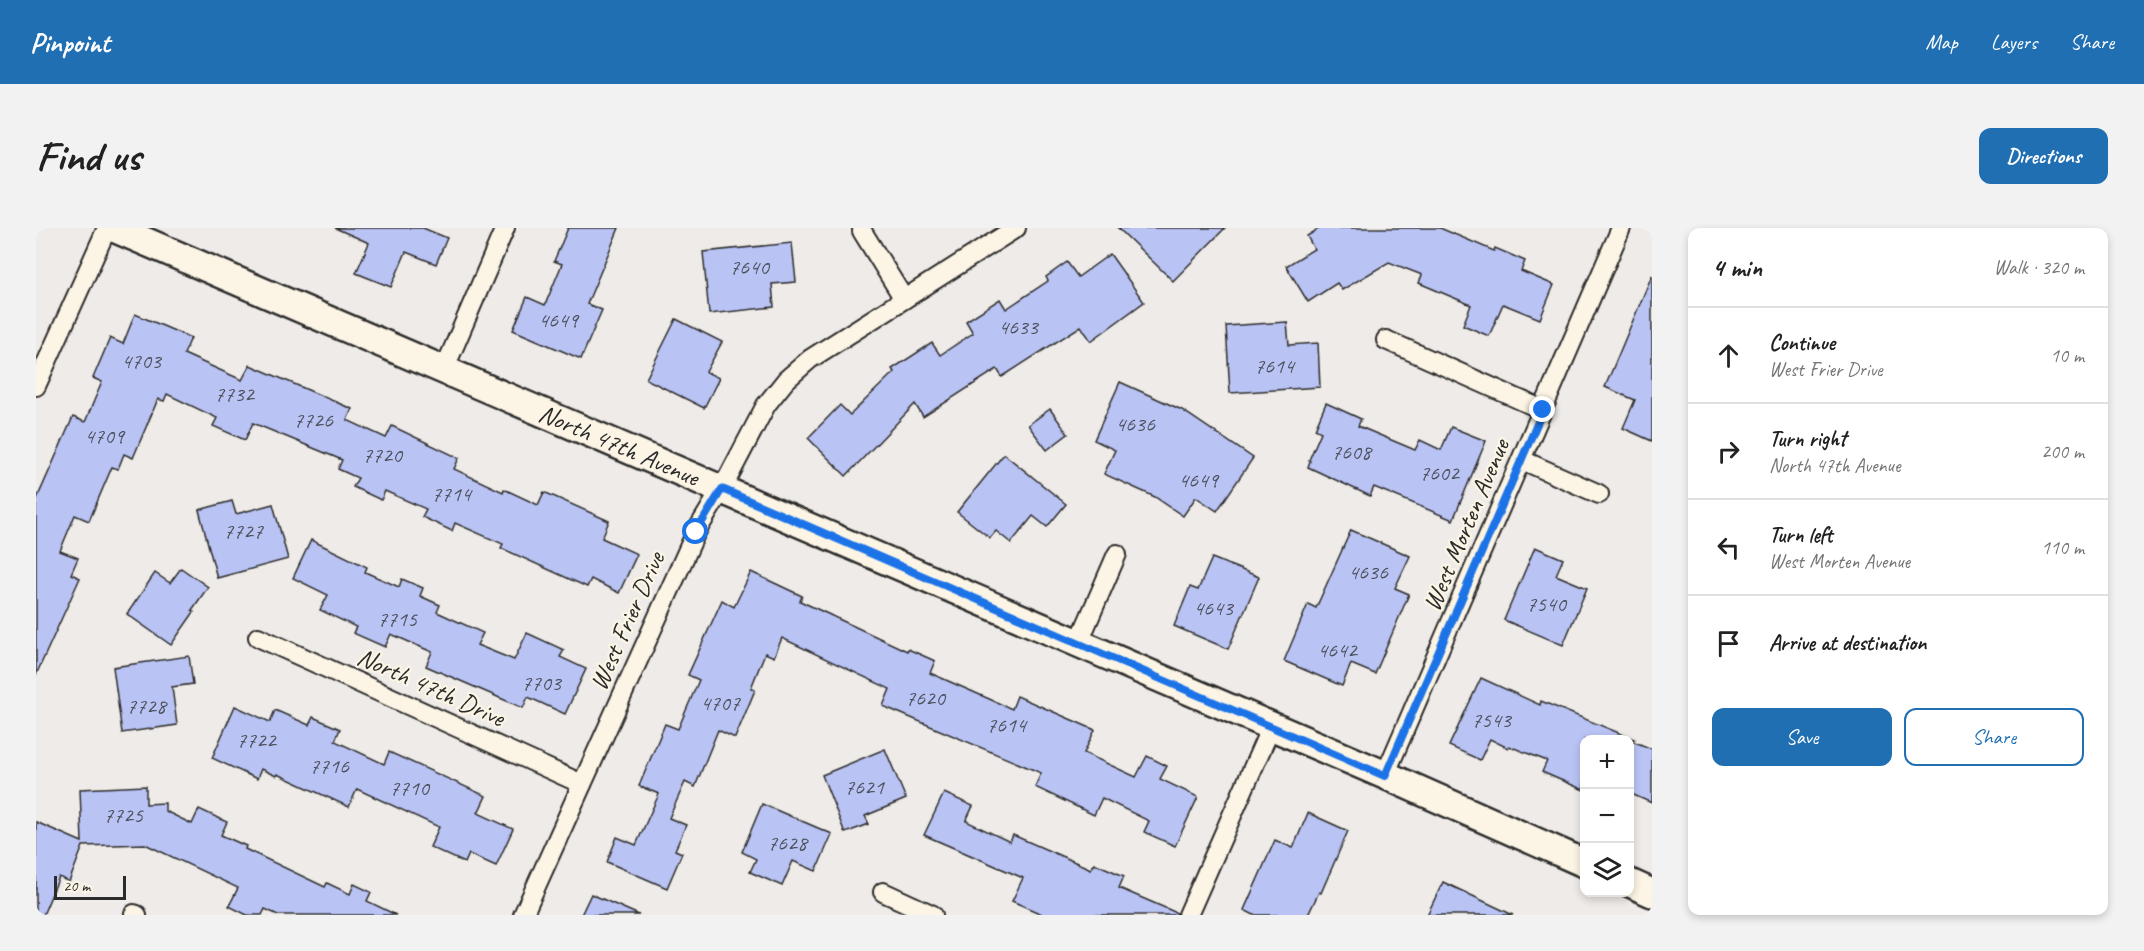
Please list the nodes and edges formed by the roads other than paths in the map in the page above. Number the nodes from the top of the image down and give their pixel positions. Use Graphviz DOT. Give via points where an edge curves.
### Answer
graph roads {
  1 [pos="505,228"];
  2 [pos="1016,228"];
  3 [pos="1621,228"];
  4 [pos="120,229"];
  5 [pos="862,231"];
  6 [pos="904,299"];
  7 [pos="1386,340"];
  8 [pos="444,370"];
  9 [pos="36,386"];
  10 [pos="1543,410"];
  11 [pos="1522,460"];
  12 [pos="722,489"];
  13 [pos="1599,494"];
  14 [pos="1117,554"];
  15 [pos="258,637"];
  16 [pos="1078,644"];
  17 [pos="1271,727"];
  18 [pos="1385,776"];
  19 [pos="582,784"];
  20 [pos="1580,861"];
  21 [pos="1634,885"];
  22 [pos="883,892"];
  23 [pos="1652,893"];
  24 [pos="523,915"];
  25 [pos="933,915"];
  26 [pos="1188,915"];
  1 -- 8 [label="street"];
  2 -- 6 [label="street, West Frier Drive"];
  3 -- 10 [label="street, West Morten Avenue"];
  4 -- 8 [label="street, North 47th Avenue"];
  4 -- 9 [label="street"];
  5 -- 6 [label="street"];
  6 -- 12 [label="street, West Frier Drive" via="810,359 786,380 766,405"];
  7 -- 10 [label="street"];
  8 -- 12 [label="street, North 47th Avenue"];
  10 -- 11 [label="street, West Morten Avenue"];
  11 -- 13 [label="street"];
  11 -- 18 [label="street, West Morten Avenue"];
  12 -- 16 [label="street, North 47th Avenue"];
  12 -- 19 [label="street, West Frier Drive" via="696,532"];
  14 -- 16 [label="street"];
  15 -- 19 [label="street, North 47th Drive"];
  16 -- 17 [label="street, North 47th Avenue"];
  17 -- 18 [label="street, North 47th Avenue"];
  17 -- 26 [label="street"];
  18 -- 20 [label="street, North 47th Avenue"];
  19 -- 24 [label="street, West Frier Drive"];
  21 -- 23 [label="street"];
  22 -- 25 [label="street"];
}
